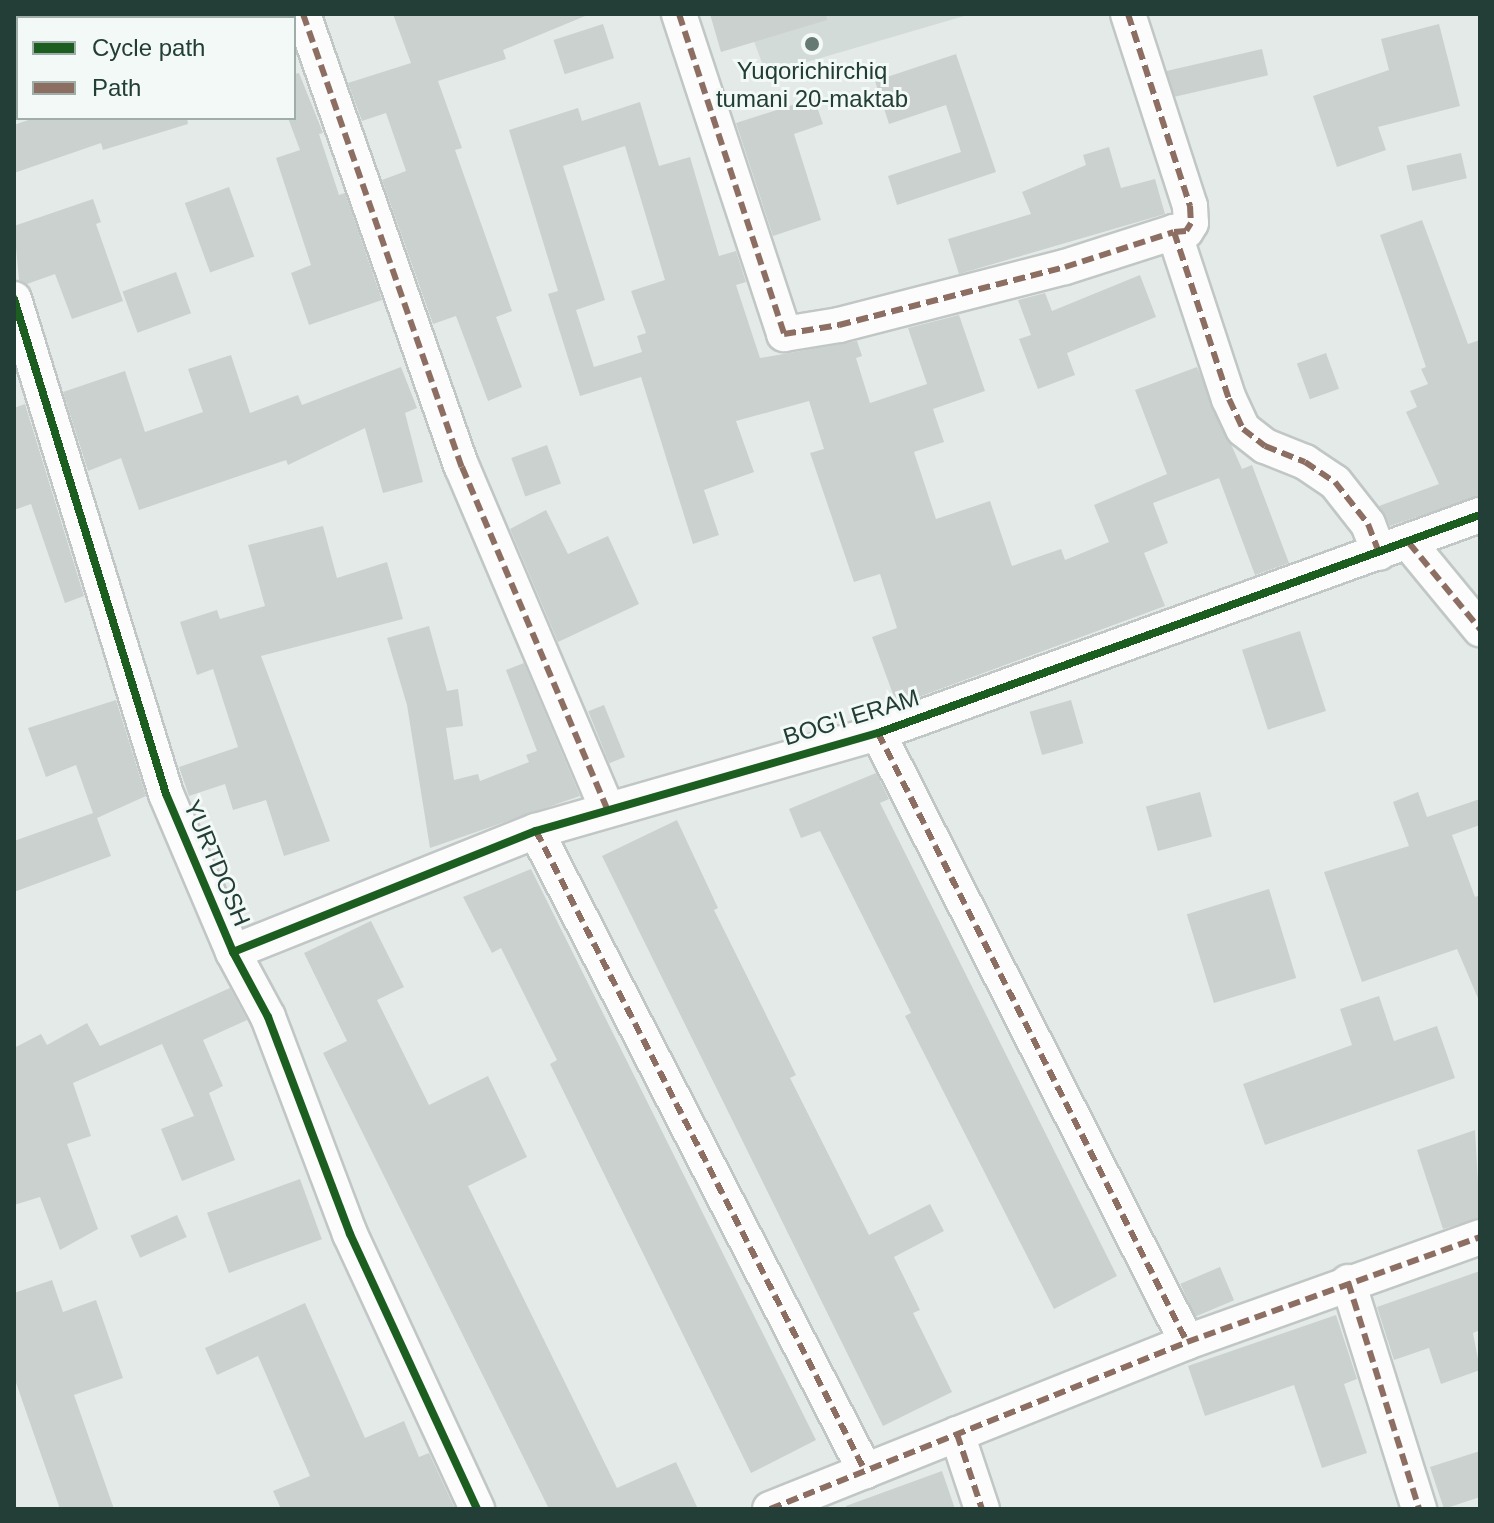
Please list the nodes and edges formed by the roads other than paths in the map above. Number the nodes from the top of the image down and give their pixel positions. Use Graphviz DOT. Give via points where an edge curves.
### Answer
graph roads {
  1 [pos="303,14"];
  2 [pos="679,14"];
  3 [pos="1128,14"];
  4 [pos="1174,232"];
  5 [pos="14,299"];
  6 [pos="1480,515"];
  7 [pos="1394,548"];
  8 [pos="1480,629"];
  9 [pos="878,733"];
  10 [pos="607,808"];
  11 [pos="536,831"];
  12 [pos="233,952"];
  13 [pos="1480,1237"];
  14 [pos="1348,1282"];
  15 [pos="1187,1342"];
  16 [pos="957,1434"];
  17 [pos="865,1471"];
  18 [pos="477,1509"];
  19 [pos="770,1509"];
  20 [pos="982,1509"];
  21 [pos="1419,1509"];
  1 -- 10 [label="street" via="462,467"];
  2 -- 4 [label="street" via="784,334 1035,275"];
  3 -- 4 [label="street" via="1190,206 1191,223 1186,231"];
  4 -- 7 [label="street" via="1243,429 1335,482"];
  5 -- 12 [label="street, YURTDOSH" via="166,794"];
  6 -- 7 [label="street, BOG'I ERAM"];
  7 -- 8 [label="street"];
  7 -- 9 [label="street, BOG'I ERAM"];
  9 -- 10 [label="street, BOG'I ERAM"];
  9 -- 15 [label="street"];
  10 -- 11 [label="street, BOG'I ERAM"];
  11 -- 12 [label="street, BOG'I ERAM"];
  11 -- 17 [label="street"];
  12 -- 18 [label="street, YURTDOSH" via="268,1017 350,1234"];
  13 -- 14 [label="street"];
  14 -- 15 [label="street"];
  14 -- 21 [label="street"];
  15 -- 16 [label="street"];
  16 -- 17 [label="street"];
  16 -- 20 [label="street"];
  17 -- 19 [label="street"];
}
